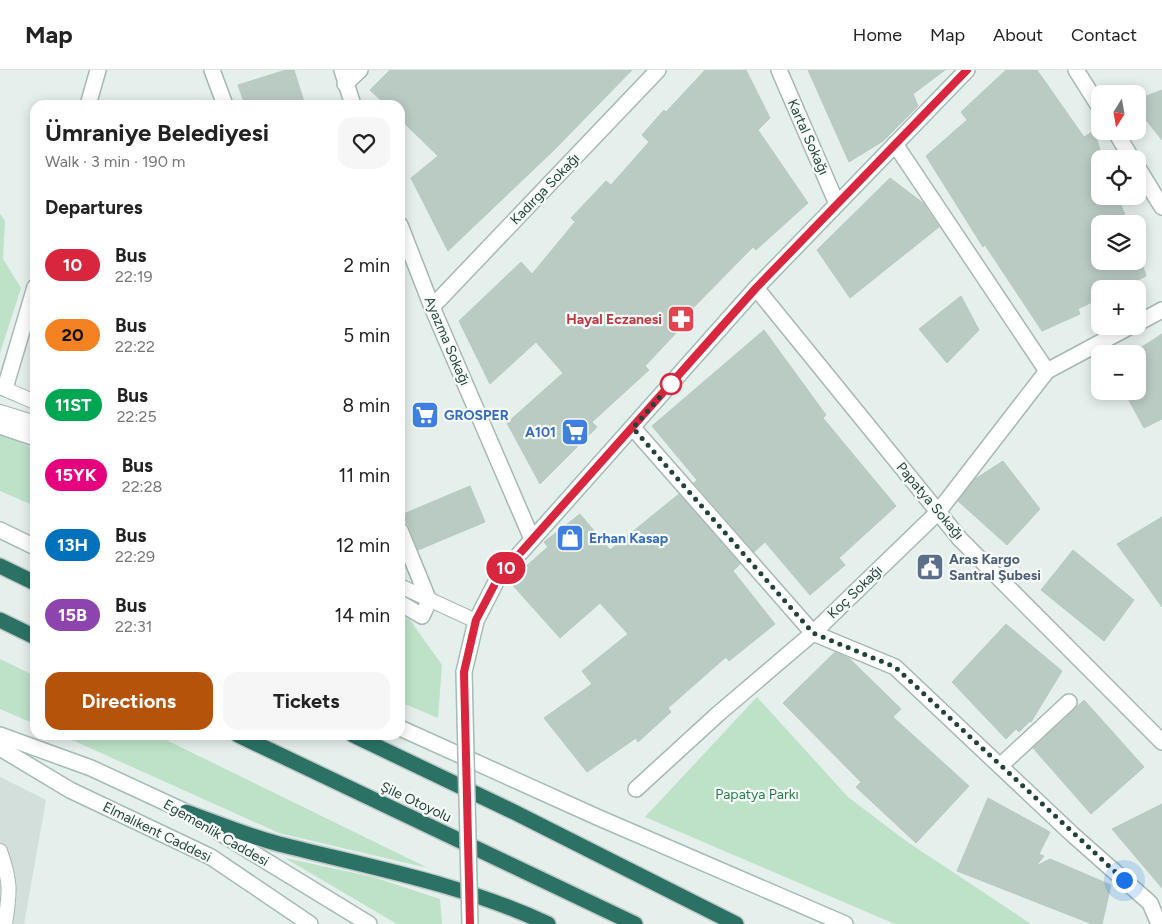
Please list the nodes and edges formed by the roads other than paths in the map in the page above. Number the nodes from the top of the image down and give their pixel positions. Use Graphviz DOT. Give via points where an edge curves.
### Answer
graph roads {
  1 [pos="98,70"];
  2 [pos="212,70"];
  3 [pos="360,70"];
  4 [pos="658,70"];
  5 [pos="779,70"];
  6 [pos="967,70"];
  7 [pos="1076,70"];
  8 [pos="344,77"];
  9 [pos="1091,94"];
  10 [pos="89,100"];
  11 [pos="223,100"];
  12 [pos="351,100"];
  13 [pos="895,144"];
  14 [pos="1146,175"];
  15 [pos="1156,183"];
  16 [pos="837,204"];
  17 [pos="1162,207"];
  18 [pos="405,238"];
  19 [pos="756,288"];
  20 [pos="30,303"];
  21 [pos="432,307"];
  22 [pos="1162,310"];
  23 [pos="1146,319"];
  24 [pos="1114,335"];
  25 [pos="1047,371"];
  26 [pos="3,387"];
  27 [pos="30,400"];
  28 [pos="0,412"];
  29 [pos="30,421"];
  30 [pos="0,426"];
  31 [pos="633,428"];
  32 [pos="30,436"];
  33 [pos="938,512"];
  34 [pos="0,530"];
  35 [pos="532,539"];
  36 [pos="405,542"];
  37 [pos="30,545"];
  38 [pos="0,566"];
  39 [pos="30,581"];
  40 [pos="405,588"];
  41 [pos="429,600"];
  42 [pos="405,606"];
  43 [pos="0,620"];
  44 [pos="476,620"];
  45 [pos="813,633"];
  46 [pos="30,635"];
  47 [pos="1068,702"];
  48 [pos="405,730"];
  49 [pos="0,735"];
  50 [pos="249,740"];
  51 [pos="363,740"];
  52 [pos="1162,742"];
  53 [pos="0,748"];
  54 [pos="1000,766"];
  55 [pos="636,790"];
  56 [pos="186,812"];
  57 [pos="0,851"];
  58 [pos="5,924"];
  59 [pos="310,924"];
  60 [pos="370,924"];
  61 [pos="470,924"];
  62 [pos="548,924"];
  63 [pos="635,924"];
  64 [pos="736,924"];
  65 [pos="845,924"];
  66 [pos="1159,924"];
  1 -- 10 [label="street"];
  2 -- 11 [label="street"];
  3 -- 8 [label="street"];
  4 -- 21 [label="street, Kadırga Sokağı"];
  5 -- 16 [label="street, Kartal Sokağı"];
  6 -- 13 [label="street"];
  7 -- 9 [label="street"];
  8 -- 12 [label="street"];
  13 -- 16 [label="street"];
  13 -- 25 [label="street"];
  14 -- 15 [label="street"];
  15 -- 17 [label="street"];
  16 -- 19 [label="street"];
  18 -- 21 [label="street, Ayazma Sokağı"];
  19 -- 31 [label="street"];
  19 -- 33 [label="street, Papatya Sokağı"];
  20 -- 26 [label="street"];
  21 -- 35 [label="street, Ayazma Sokağı"];
  22 -- 23 [label="street"];
  24 -- 25 [label="street"];
  25 -- 33 [label="street, Koç Sokağı"];
  26 -- 27 [label="lane"];
  28 -- 29 [label="lane"];
  30 -- 32 [label="street"];
  31 -- 35 [label="street"];
  31 -- 45 [label="street"];
  33 -- 45 [label="street, Koç Sokağı"];
  33 -- 52 [label="street, Papatya Sokağı"];
  34 -- 37 [label="street"];
  35 -- 44 [label="street" via="498,578"];
  36 -- 41 [label="street"];
  38 -- 39 [label="highway"];
  40 -- 41 [label="lane"];
  41 -- 42 [label="street" via="422,616"];
  41 -- 44 [label="lane"];
  43 -- 46 [label="highway"];
  44 -- 61 [label="street, bridge" via="464,672"];
  45 -- 54 [label="street" via="895,667"];
  45 -- 55 [label="street, Koç Sokağı"];
  47 -- 54 [label="street"];
  48 -- 65 [label="street"];
  49 -- 56 [label="street, Egemenlik Caddesi" via="91,768"];
  50 -- 63 [label="highway, Şile Otoyolu"];
  51 -- 64 [label="highway"];
  53 -- 59 [label="street, Elmalıkent Caddesi" via="70,790 211,856"];
  54 -- 66 [label="street" via="1150,903"];
  56 -- 60 [label="street, Egemenlik Caddesi"];
  56 -- 62 [label="highway" via="276,843 418,878 522,912"];
  57 -- 58 [label="lane" via="9,877"];
}
